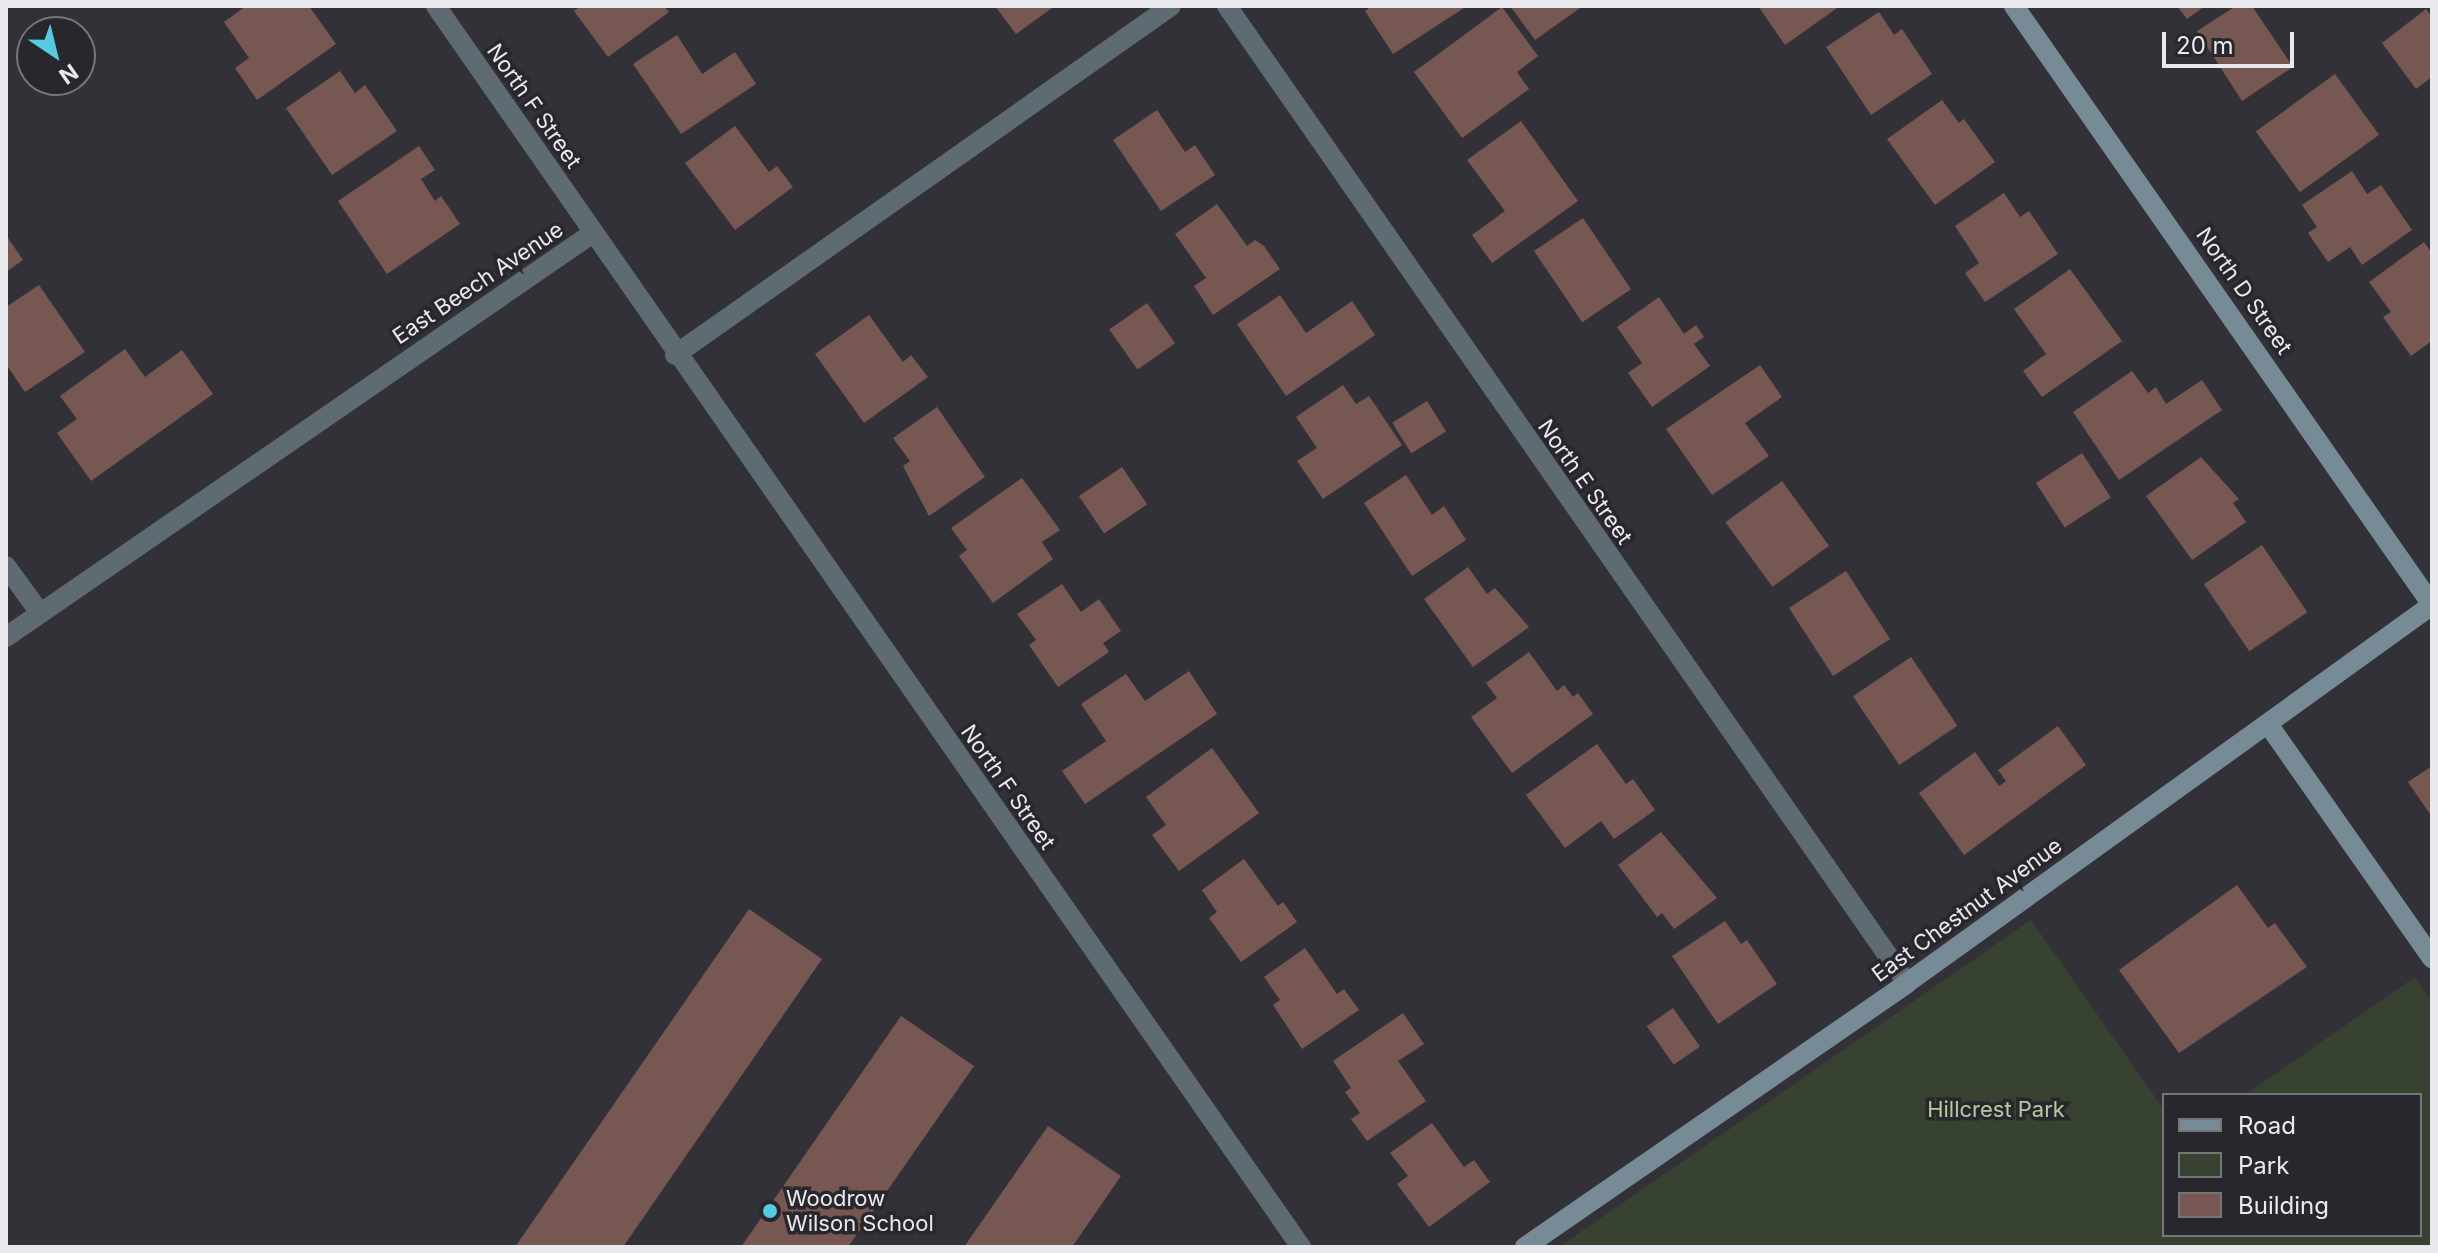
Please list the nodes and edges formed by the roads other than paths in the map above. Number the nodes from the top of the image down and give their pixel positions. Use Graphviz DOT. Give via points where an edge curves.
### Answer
graph roads {
  1 [pos="436,6"];
  2 [pos="1171,6"];
  3 [pos="1227,6"];
  4 [pos="2014,6"];
  5 [pos="593,233"];
  6 [pos="675,355"];
  7 [pos="6,566"];
  8 [pos="2432,605"];
  9 [pos="40,613"];
  10 [pos="6,637"];
  11 [pos="2268,724"];
  12 [pos="2432,958"];
  13 [pos="1907,983"];
  14 [pos="1301,1247"];
  15 [pos="1525,1247"];
  1 -- 5 [label="street, North F Street"];
  2 -- 6 [label="street"];
  3 -- 13 [label="street, North E Street"];
  4 -- 8 [label="street, North D Street"];
  5 -- 6 [label="street, East Beech Avenue"];
  5 -- 9 [label="street, East Beech Avenue"];
  6 -- 14 [label="street, North F Street"];
  7 -- 9 [label="street"];
  8 -- 11 [label="street, East Chestnut Avenue"];
  9 -- 10 [label="street, East Beech Avenue"];
  11 -- 12 [label="street"];
  11 -- 13 [label="street, East Chestnut Avenue"];
  13 -- 15 [label="street, East Chestnut Avenue"];
}
